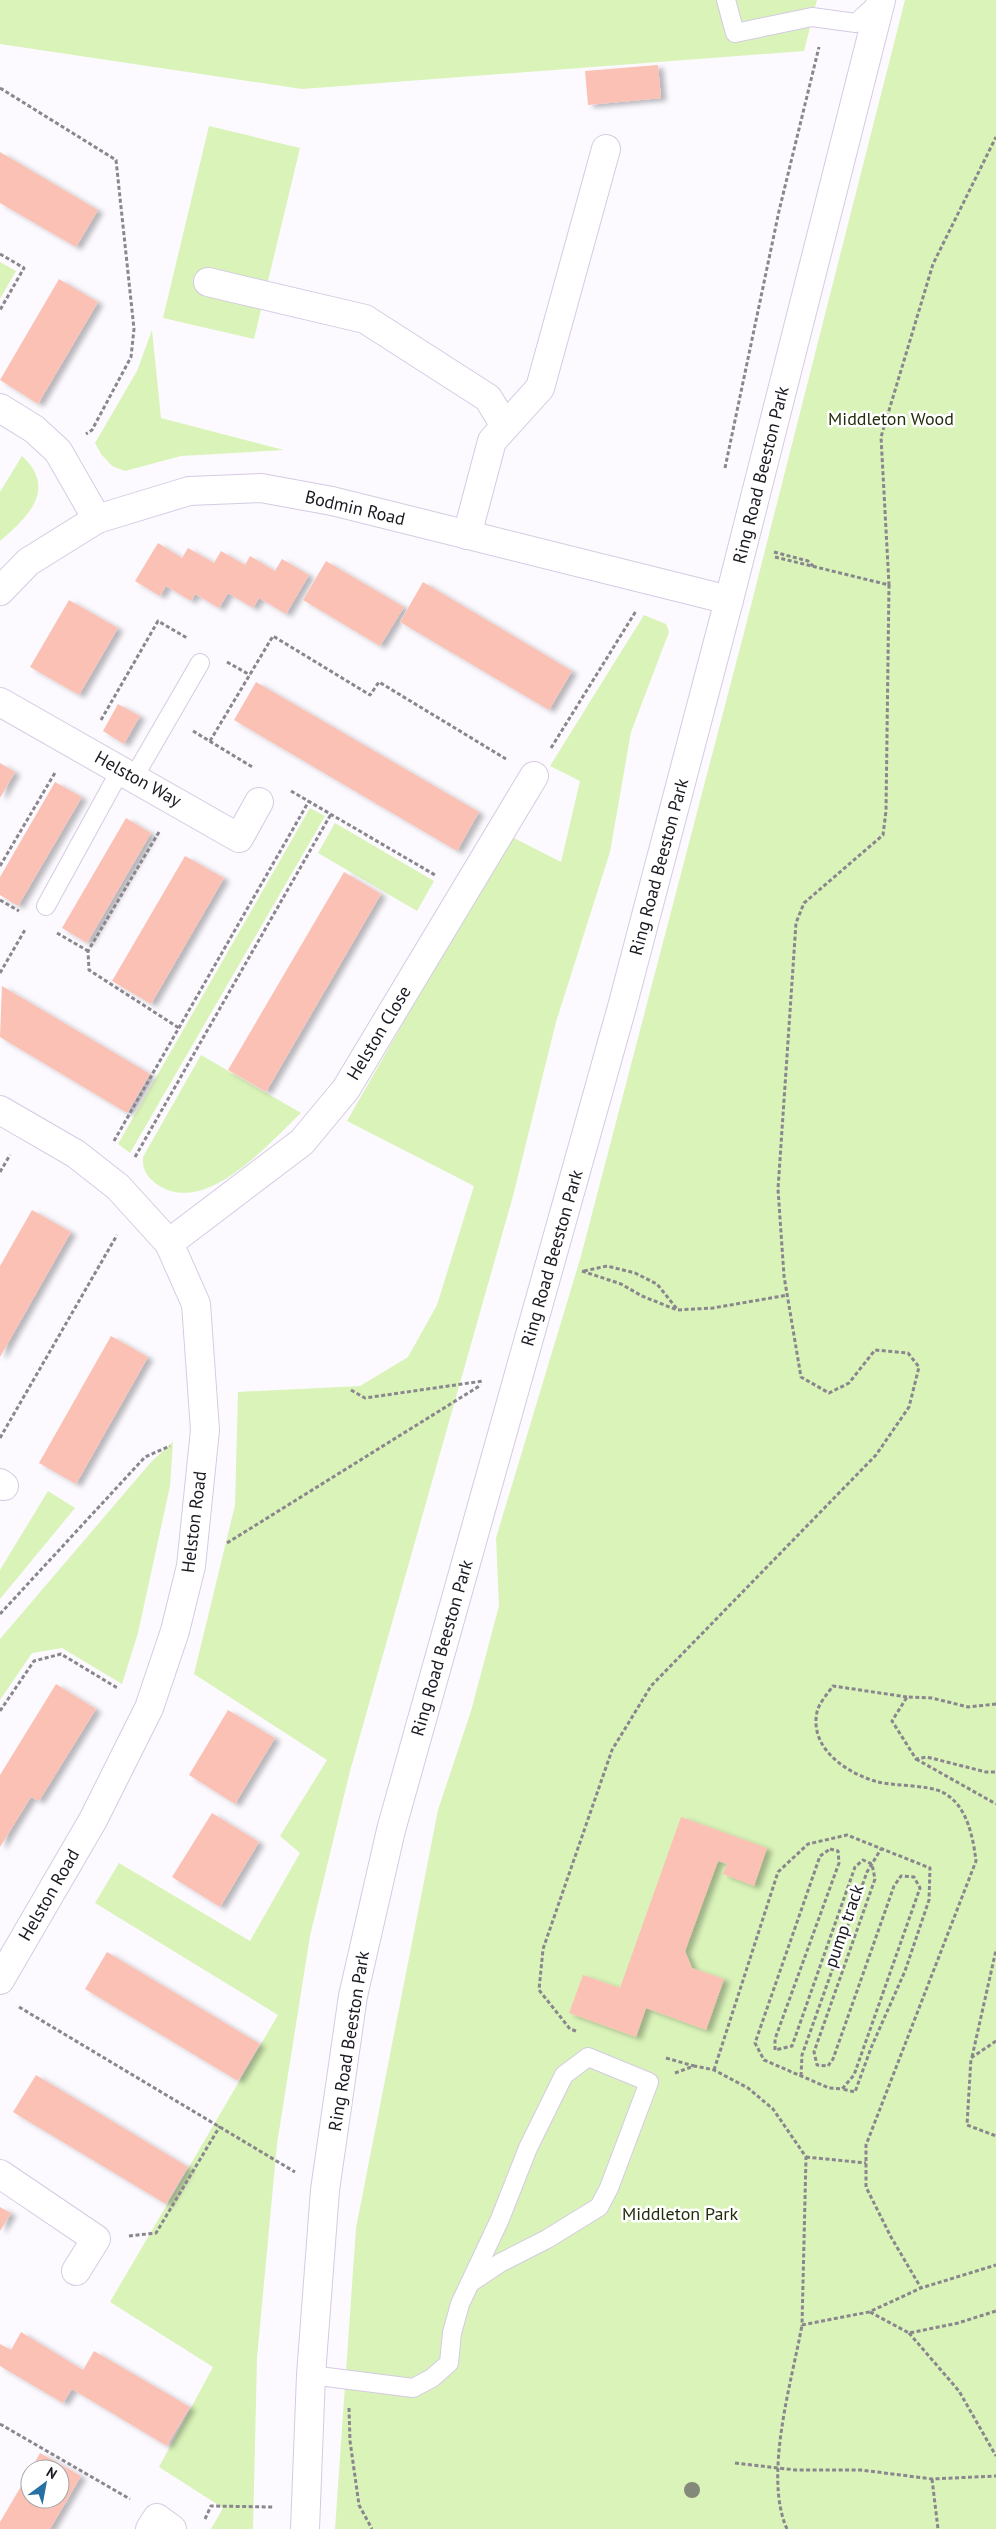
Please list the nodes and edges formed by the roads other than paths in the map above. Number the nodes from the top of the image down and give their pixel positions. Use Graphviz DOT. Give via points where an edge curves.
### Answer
graph roads {
  1 [pos="726,0"];
  2 [pos="882,0"];
  3 [pos="606,149"];
  4 [pos="208,282"];
  5 [pos="0,408"];
  6 [pos="505,426"];
  7 [pos="98,519"];
  8 [pos="467,536"];
  9 [pos="0,591"];
  10 [pos="729,600"];
  11 [pos="200,663"];
  12 [pos="0,702"];
  13 [pos="128,773"];
  14 [pos="534,776"];
  15 [pos="259,802"];
  16 [pos="46,906"];
  17 [pos="0,1110"];
  18 [pos="169,1243"];
  19 [pos="0,1980"];
  20 [pos="0,2174"];
  21 [pos="76,2272"];
  22 [pos="470,2284"];
  23 [pos="311,2375"];
  24 [pos="305,2518"];
  1 -- 2 [label="lane" via="735,33 812,16 856,23"];
  2 -- 10 [label="street, Ring Road Beeston Park"];
  3 -- 6 [label="street" via="540,388"];
  4 -- 6 [label="street" via="365,319 488,398"];
  5 -- 7 [label="street" via="34,429 58,451"];
  6 -- 8 [label="street" via="492,441"];
  7 -- 8 [label="street, Bodmin Road" via="189,492 261,488 332,501"];
  7 -- 9 [label="street, Bodmin Road" via="28,562"];
  8 -- 10 [label="street, Bodmin Road"];
  10 -- 23 [label="street, Ring Road Beeston Park" via="622,1007 391,1830 353,1996 325,2190"];
  11 -- 13 [label="lane" via="169,716"];
  12 -- 13 [label="street, Helston Way"];
  13 -- 15 [label="street, Helston Way" via="239,838"];
  13 -- 16 [label="lane"];
  14 -- 18 [label="street, Helston Close" via="346,1089 302,1142"];
  17 -- 18 [label="street, Helston Road" via="76,1154 116,1187"];
  18 -- 19 [label="street, Helston Road" via="196,1304 205,1430 191,1566 175,1631 149,1708 93,1820"];
  20 -- 21 [label="street" via="96,2239"];
  22 -- 22 [label="lane" via="528,2148 564,2075 588,2057 649,2082 599,2207 500,2263"];
  22 -- 23 [label="lane" via="452,2333 449,2363 432,2378 413,2388"];
  23 -- 24 [label="street, Ring Road Beeston Park"];
}
